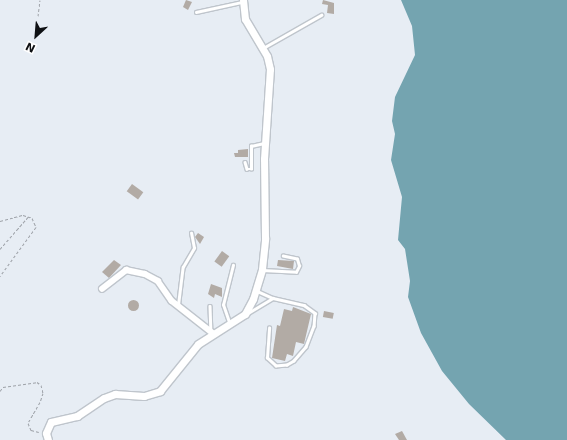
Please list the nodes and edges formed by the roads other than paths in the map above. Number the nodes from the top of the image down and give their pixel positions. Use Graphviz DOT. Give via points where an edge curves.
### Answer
graph roads {
  1 [pos="243,1"];
  2 [pos="196,12"];
  3 [pos="321,15"];
  4 [pos="263,48"];
  5 [pos="265,143"];
  6 [pos="245,162"];
  7 [pos="191,232"];
  8 [pos="283,256"];
  9 [pos="233,265"];
  10 [pos="262,270"];
  11 [pos="102,289"];
  12 [pos="257,291"];
  13 [pos="273,298"];
  14 [pos="178,306"];
  15 [pos="210,306"];
  16 [pos="245,314"];
  17 [pos="230,323"];
  18 [pos="269,328"];
  19 [pos="212,332"];
  20 [pos="47,436"];
  1 -- 2 [label="lane"];
  1 -- 4 [label="street" via="248,25"];
  3 -- 4 [label="lane"];
  4 -- 5 [label="street" via="270,69"];
  5 -- 6 [label="lane" via="251,146 251,169 247,168"];
  5 -- 10 [label="street" via="266,218"];
  7 -- 14 [label="lane" via="194,248 183,267"];
  8 -- 10 [label="lane" via="297,259 299,266 296,272"];
  9 -- 17 [label="lane" via="223,305"];
  10 -- 12 [label="street"];
  11 -- 14 [label="street" via="126,270 133,269 158,281"];
  12 -- 13 [label="lane"];
  12 -- 16 [label="street"];
  13 -- 16 [label="lane"];
  13 -- 18 [label="lane" via="309,307 315,319 306,347 298,358 287,365 276,366 267,358"];
  14 -- 19 [label="street"];
  15 -- 19 [label="lane"];
  16 -- 17 [label="street"];
  17 -- 19 [label="street"];
  19 -- 20 [label="street" via="198,344 160,391 144,396 109,396 77,416 50,422"];
}
